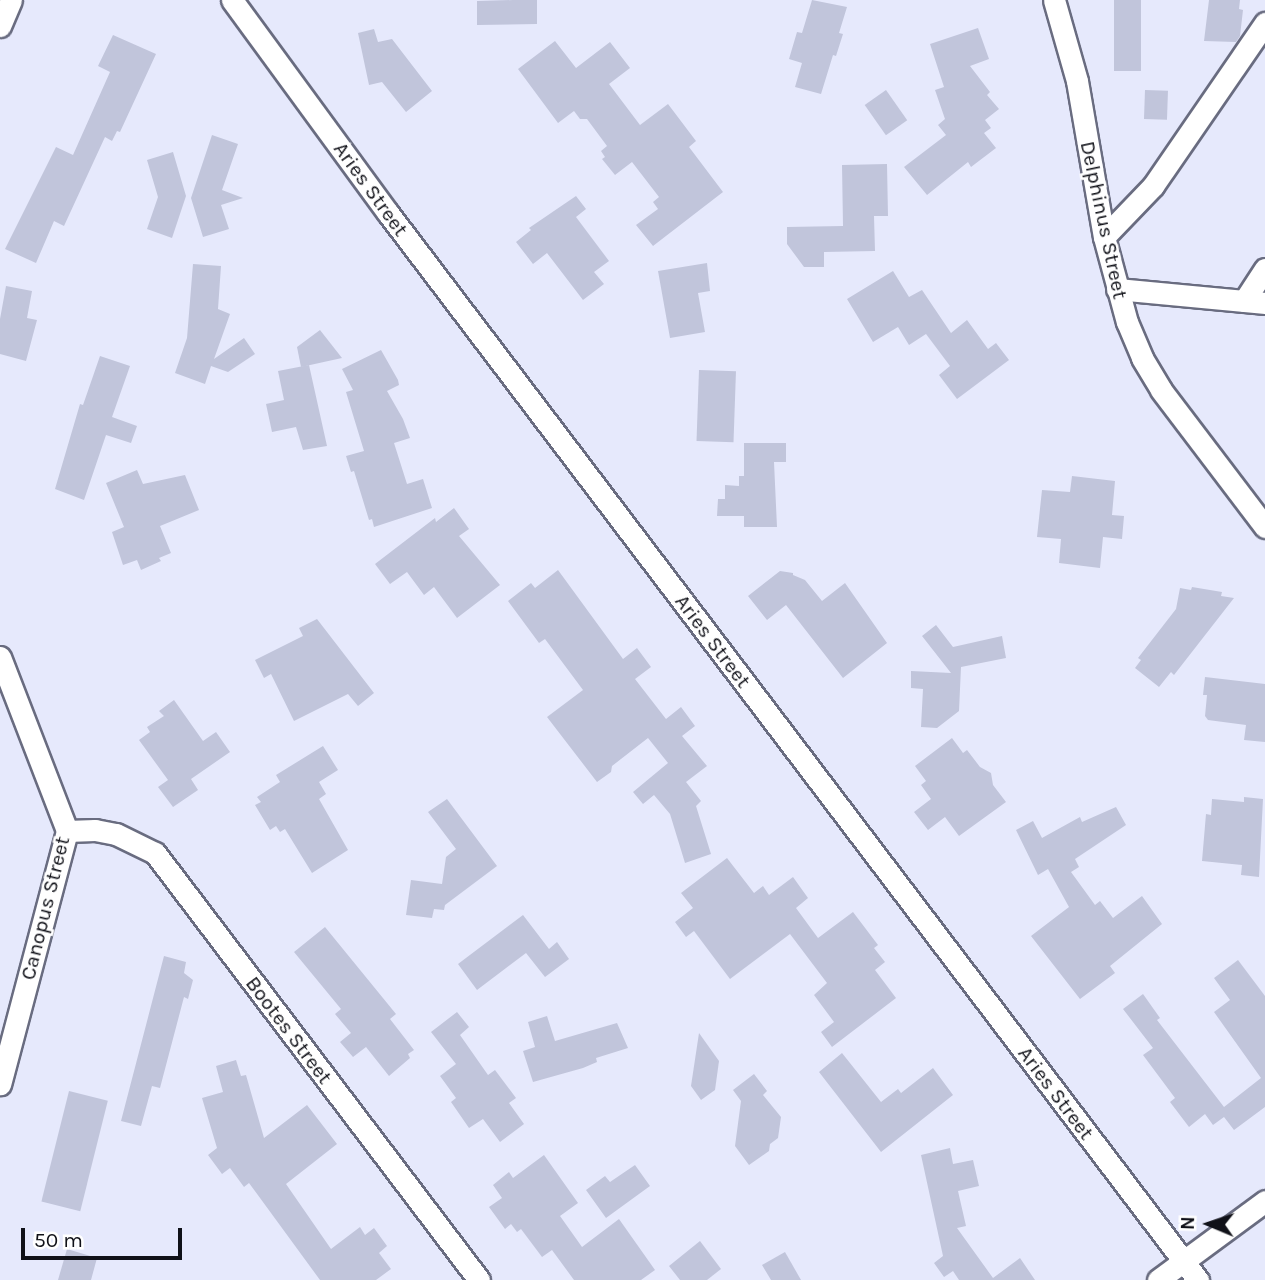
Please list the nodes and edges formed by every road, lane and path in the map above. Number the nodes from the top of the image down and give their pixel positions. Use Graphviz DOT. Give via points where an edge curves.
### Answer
graph roads {
  1 [pos="11,0"];
  2 [pos="232,0"];
  3 [pos="1054,0"];
  4 [pos="1265,23"];
  5 [pos="0,26"];
  6 [pos="1104,237"];
  7 [pos="1265,269"];
  8 [pos="1117,289"];
  9 [pos="1244,301"];
  10 [pos="1265,303"];
  11 [pos="1265,527"];
  12 [pos="0,657"];
  13 [pos="67,831"];
  14 [pos="0,1084"];
  15 [pos="1265,1201"];
  16 [pos="1184,1262"];
  17 [pos="479,1280"];
  18 [pos="1158,1280"];
  19 [pos="1198,1280"];
  1 -- 5 [label="street"];
  2 -- 16 [label="street, Aries Street" via="405,236"];
  3 -- 6 [label="street, Delphinus Street" via="1077,82"];
  4 -- 6 [label="street" via="1153,186"];
  6 -- 8 [label="street, Delphinus Street"];
  7 -- 9 [label="street"];
  8 -- 9 [label="street"];
  8 -- 11 [label="street, Delphinus Street" via="1142,358 1161,390"];
  9 -- 10 [label="street"];
  12 -- 13 [label="street, Canopus Street"];
  13 -- 14 [label="street, Canopus Street"];
  13 -- 17 [label="street, Bootes Street" via="116,834 155,853"];
  15 -- 16 [label="street"];
  16 -- 18 [label="street"];
  16 -- 19 [label="street, Aries Street"];
}
